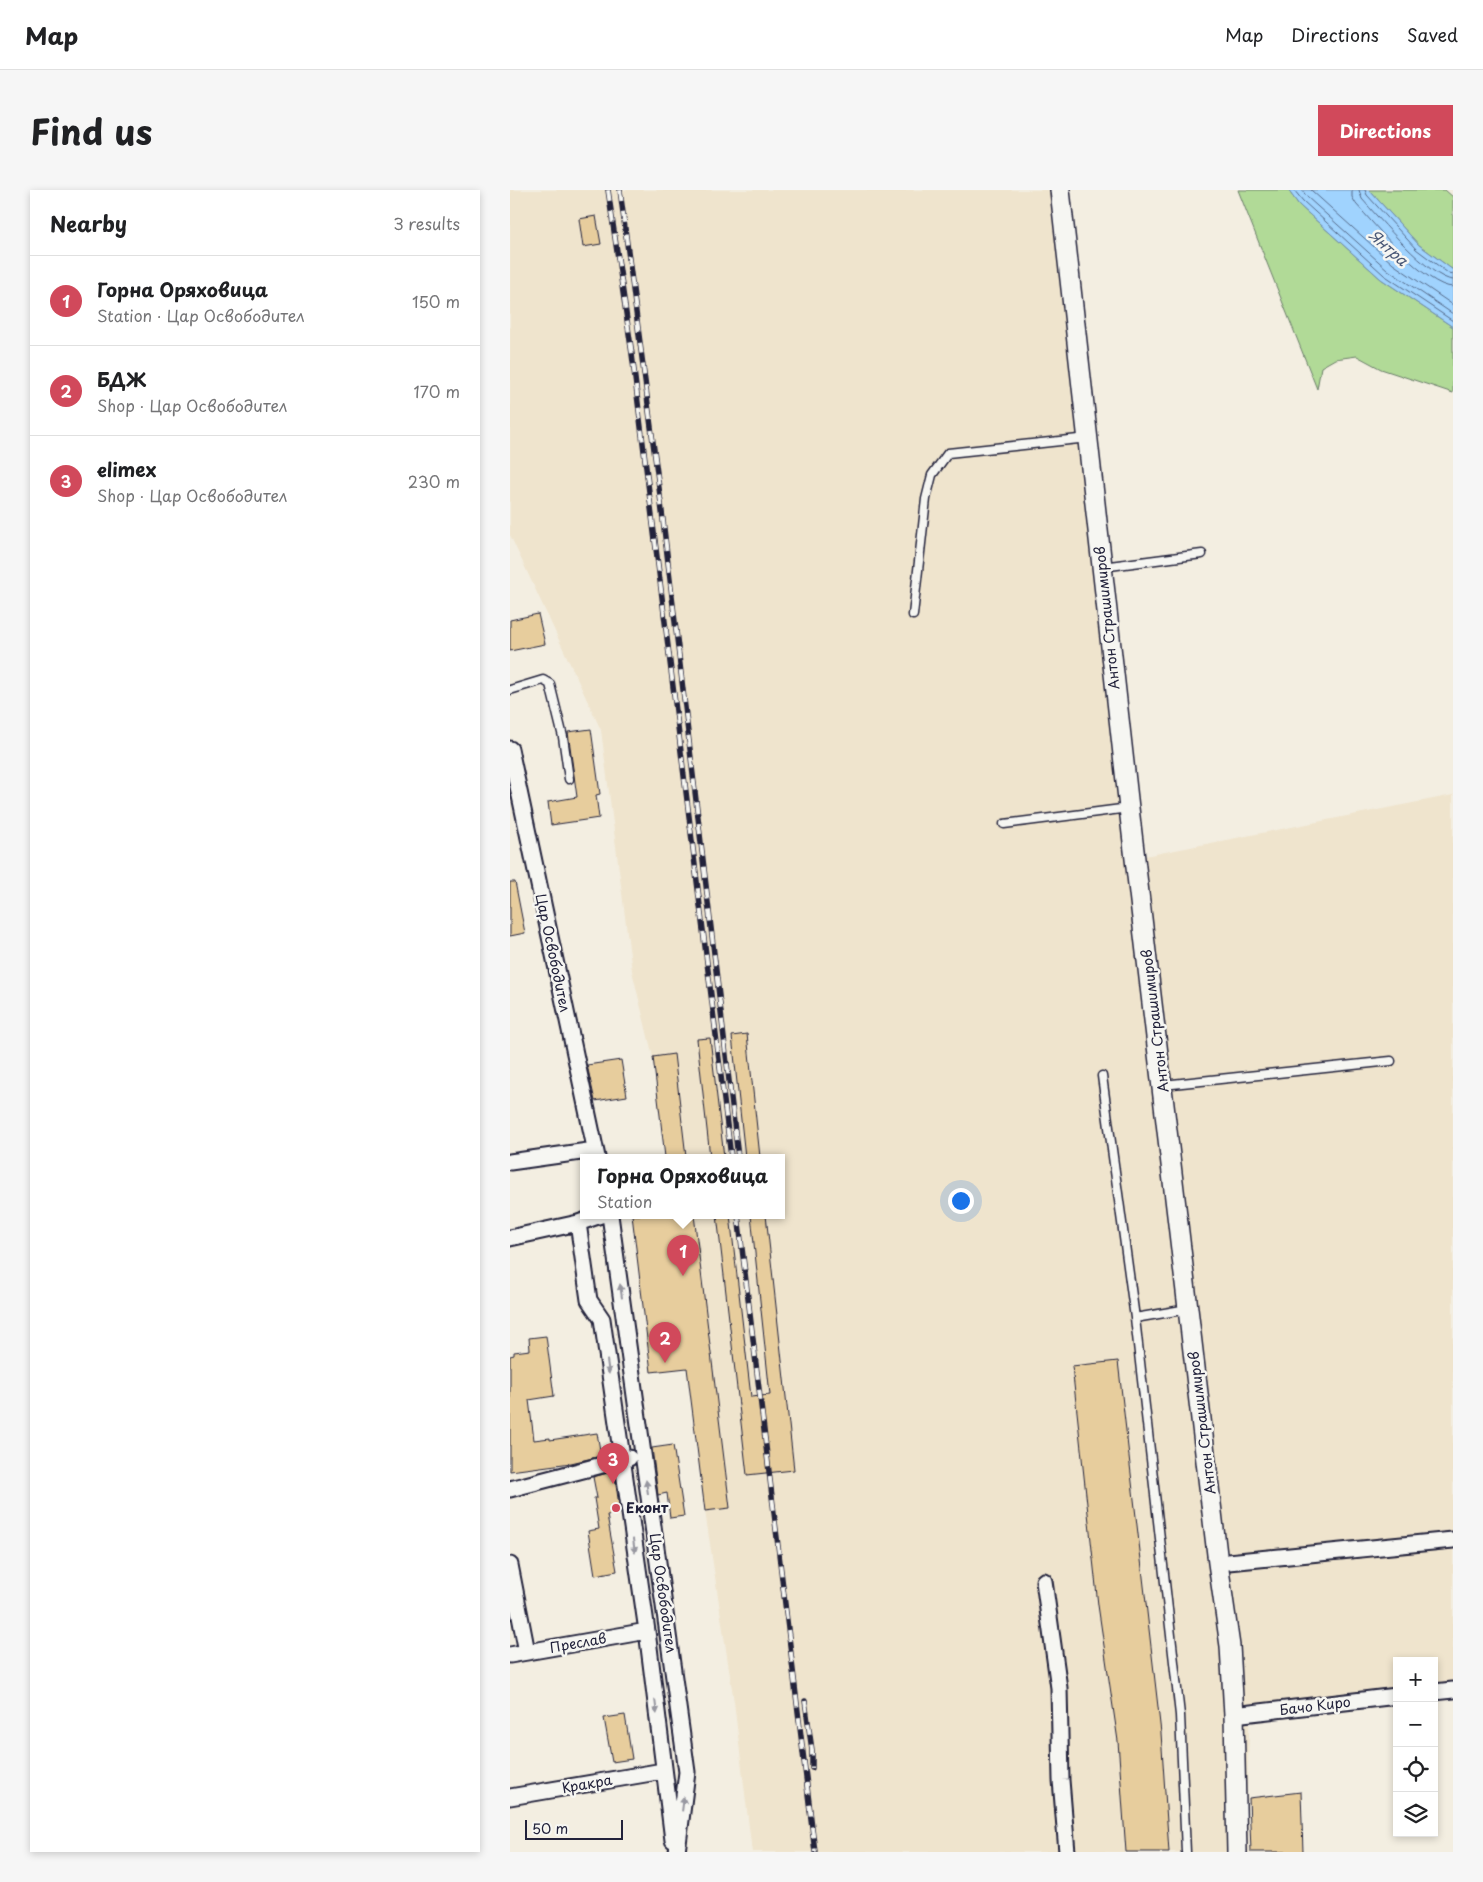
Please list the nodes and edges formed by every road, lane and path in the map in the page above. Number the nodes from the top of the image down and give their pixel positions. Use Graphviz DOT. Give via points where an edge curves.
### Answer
graph roads {
  1 [pos="1060,190"];
  2 [pos="1088,438"];
  3 [pos="1202,554"];
  4 [pos="1102,567"];
  5 [pos="913,615"];
  6 [pos="510,690"];
  7 [pos="510,749"];
  8 [pos="569,779"];
  9 [pos="1129,808"];
  10 [pos="1004,824"];
  11 [pos="1391,1061"];
  12 [pos="1102,1076"];
  13 [pos="1163,1085"];
  14 [pos="596,1154"];
  15 [pos="580,1155"];
  16 [pos="510,1162"];
  17 [pos="591,1219"];
  18 [pos="611,1219"];
  19 [pos="578,1224"];
  20 [pos="510,1238"];
  21 [pos="1188,1309"];
  22 [pos="625,1316"];
  23 [pos="1135,1318"];
  24 [pos="602,1319"];
  25 [pos="643,1454"];
  26 [pos="621,1461"];
  27 [pos="510,1489"];
  28 [pos="1453,1540"];
  29 [pos="1218,1563"];
  30 [pos="510,1565"];
  31 [pos="1044,1581"];
  32 [pos="647,1631"];
  33 [pos="527,1652"];
  34 [pos="510,1655"];
  35 [pos="1453,1690"];
  36 [pos="1438,1692"];
  37 [pos="1393,1696"];
  38 [pos="1234,1715"];
  39 [pos="663,1771"];
  40 [pos="510,1797"];
  41 [pos="676,1852"];
  42 [pos="1067,1852"];
  43 [pos="1186,1852"];
  44 [pos="1237,1852"];
  1 -- 2 [label="street, Антон Страшимиров"];
  2 -- 4 [label="street, Антон Страшимиров"];
  2 -- 5 [label="lane" via="948,453 932,475 926,499"];
  3 -- 4 [label="lane"];
  4 -- 9 [label="street, Антон Страшимиров"];
  6 -- 8 [label="lane" via="543,680 550,684"];
  7 -- 14 [label="street, Цар Освободител"];
  9 -- 10 [label="lane"];
  9 -- 13 [label="street, Антон Страшимиров"];
  11 -- 13 [label="lane"];
  12 -- 23 [label="lane"];
  13 -- 21 [label="street, Антон Страшимиров"];
  15 -- 16 [label="street"];
  17 -- 19 [label="street"];
  22 -- 18 [label="street, Цар Освободител, one-way"];
  19 -- 20 [label="street"];
  19 -- 24 [label="street" via="590,1300"];
  21 -- 23 [label="lane"];
  21 -- 29 [label="street, Антон Страшимиров"];
  22 -- 24 [label="street"];
  22 -- 25 [label="street, Цар Освободител"];
  23 -- 43 [label="lane" via="1180,1715"];
  24 -- 26 [label="street, Цар Освободител, one-way"];
  25 -- 26 [label="street"];
  41 -- 25 [label="street, Цар Освободител, one-way" via="687,1772"];
  26 -- 27 [label="street"];
  26 -- 32 [label="street, Цар Освободител, one-way"];
  28 -- 29 [label="street"];
  29 -- 38 [label="street, Антон Страшимиров" via="1230,1646"];
  30 -- 33 [label="street"];
  31 -- 42 [label="street" via="1059,1688"];
  32 -- 33 [label="street, Преслав"];
  32 -- 39 [label="street, Цар Освободител, one-way"];
  33 -- 34 [label="street, Преслав"];
  35 -- 36 [label="street"];
  37 -- 38 [label="street, Бачо Киро"];
  38 -- 44 [label="street, Антон Страшимиров"];
  39 -- 40 [label="street, Кракра"];
  39 -- 41 [label="street, Цар Освободител"];
}
